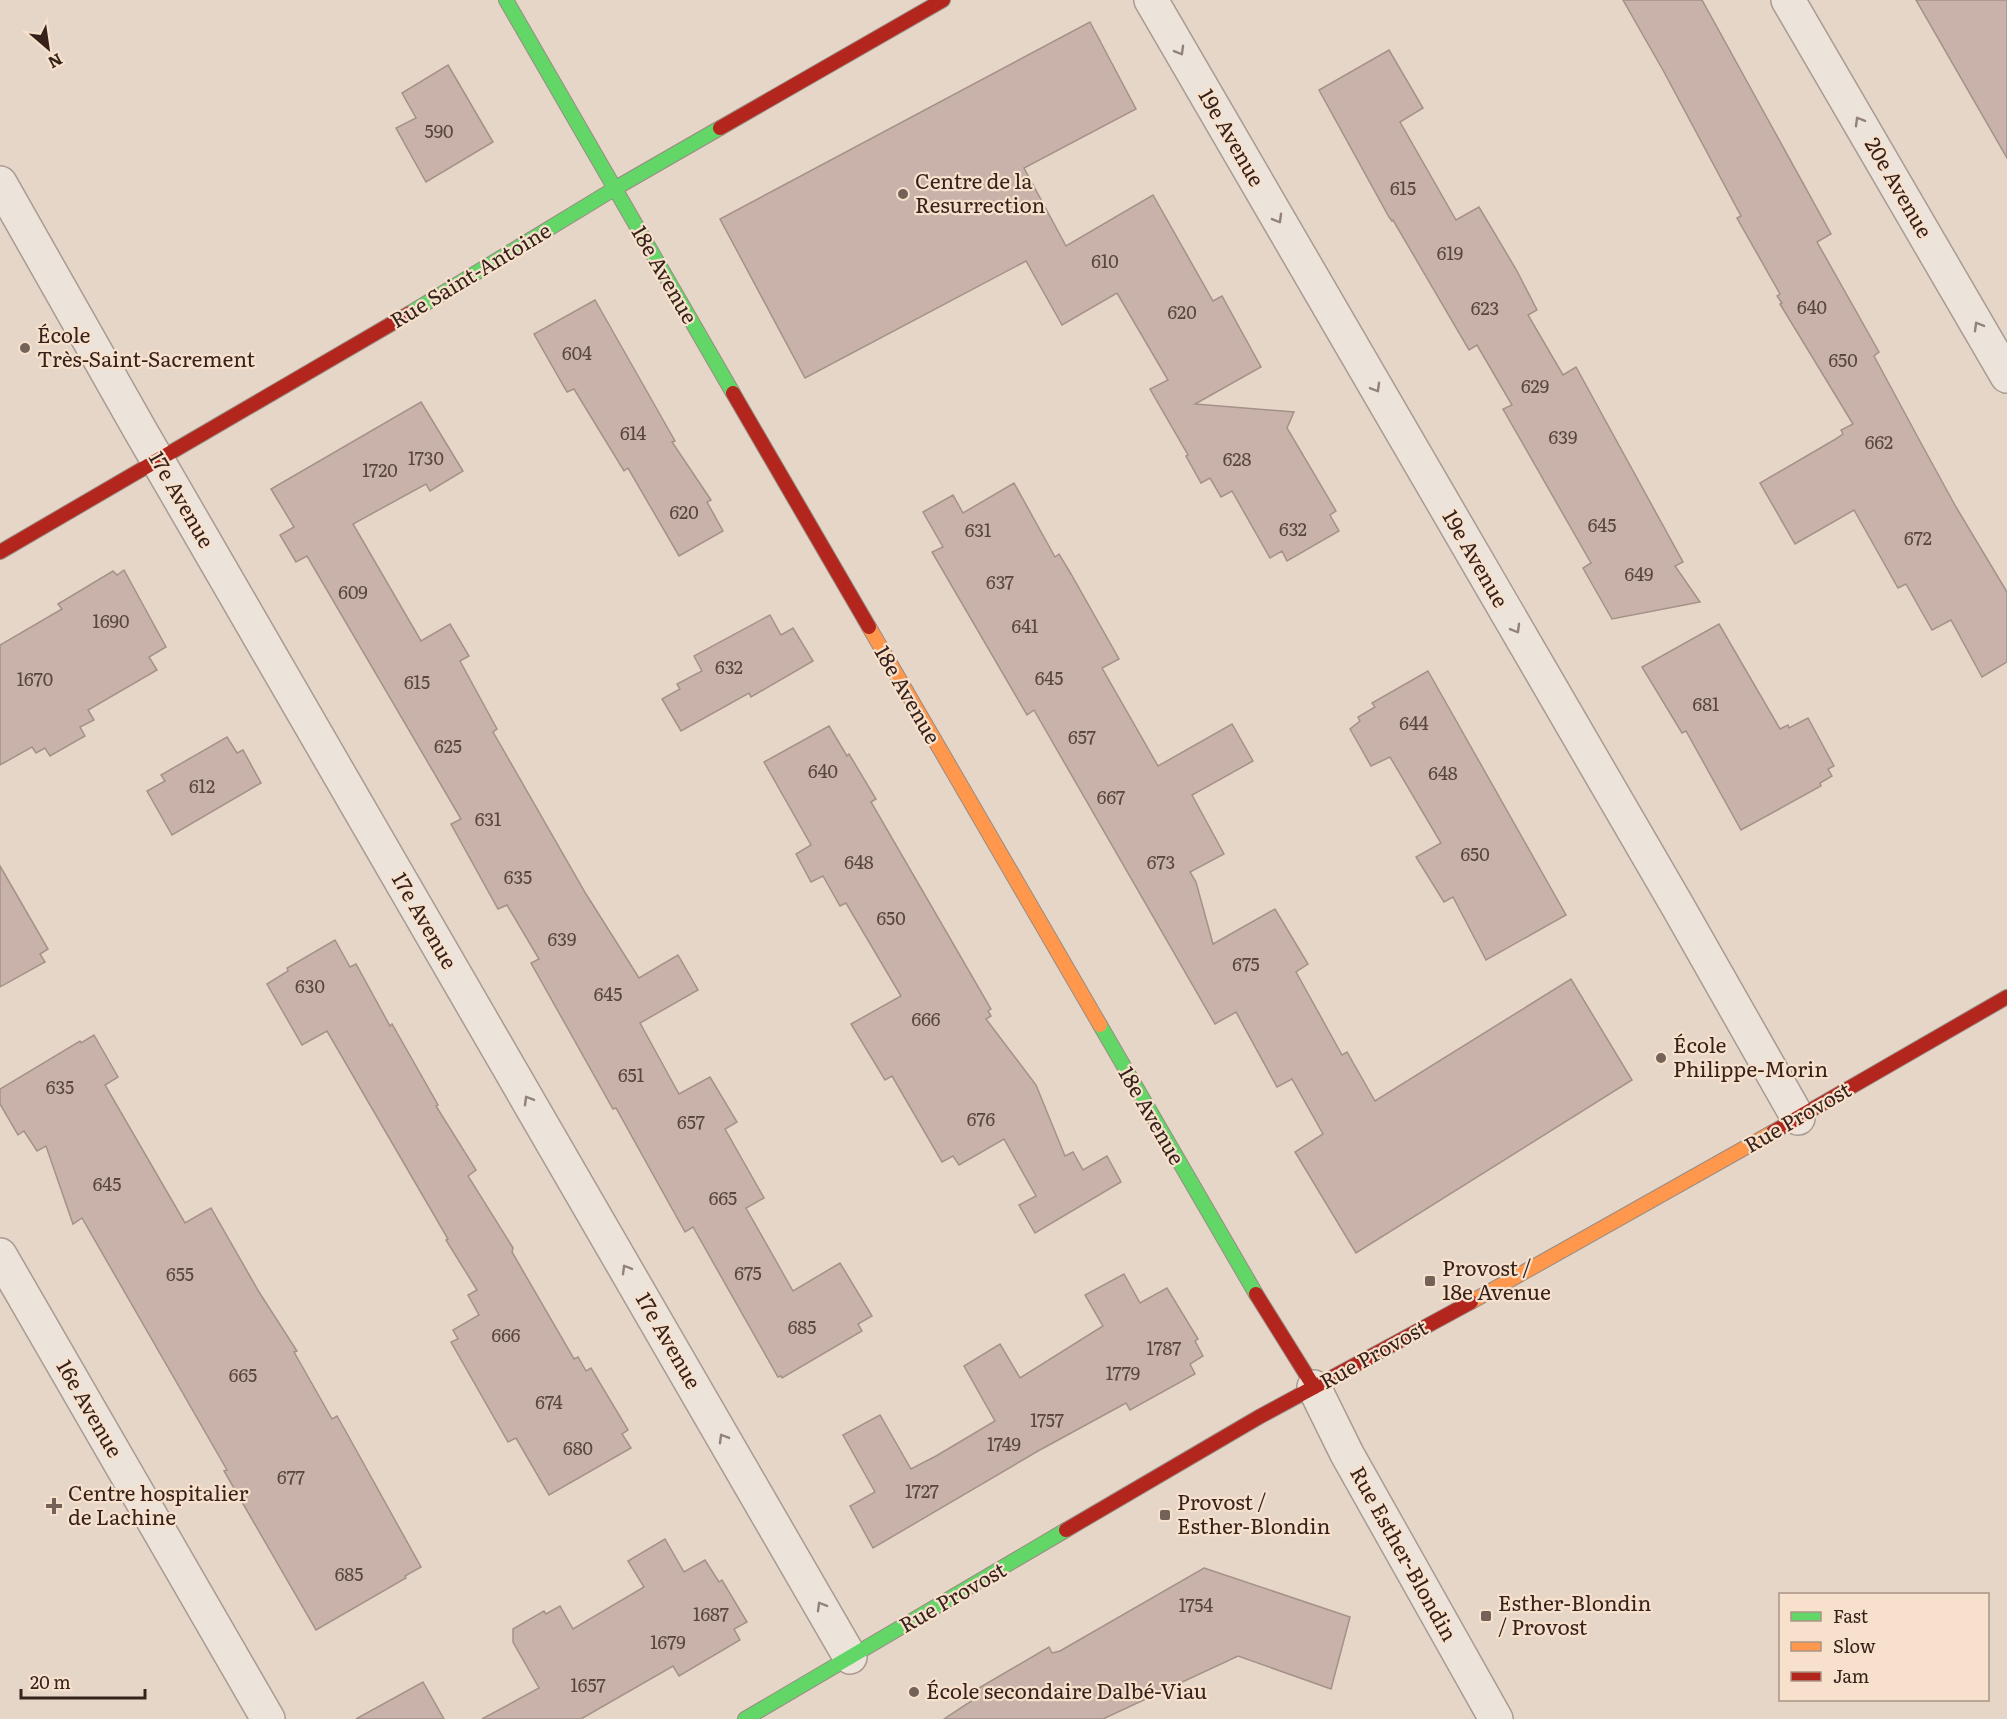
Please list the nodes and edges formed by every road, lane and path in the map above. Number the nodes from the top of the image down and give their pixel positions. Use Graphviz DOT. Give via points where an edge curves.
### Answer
graph roads {
  1 [pos="506,0"];
  2 [pos="943,0"];
  3 [pos="1151,0"];
  4 [pos="1788,0"];
  5 [pos="0,183"];
  6 [pos="614,189"];
  7 [pos="2007,376"];
  8 [pos="159,461"];
  9 [pos="0,552"];
  10 [pos="2007,997"];
  11 [pos="1798,1118"];
  12 [pos="0,1255"];
  13 [pos="1314,1387"];
  14 [pos="850,1657"];
  15 [pos="268,1719"];
  16 [pos="745,1719"];
  17 [pos="1496,1719"];
  1 -- 6 [label="street, 18e Avenue"];
  2 -- 6 [label="street, Rue Saint-Antoine"];
  3 -- 11 [label="street, 19e Avenue, one-way"];
  7 -- 4 [label="street, 20e Avenue, one-way"];
  5 -- 8 [label="street, 17e Avenue"];
  6 -- 8 [label="street, Rue Saint-Antoine"];
  6 -- 13 [label="street, 18e Avenue" via="1195,1190"];
  8 -- 9 [label="street, Rue Saint-Antoine"];
  14 -- 8 [label="street, 17e Avenue, one-way"];
  10 -- 11 [label="street, Rue Provost"];
  11 -- 13 [label="street, Rue Provost"];
  12 -- 15 [label="street, 16e Avenue"];
  13 -- 14 [label="street, Rue Provost"];
  13 -- 17 [label="street, Rue Esther-Blondin" via="1347,1454"];
  14 -- 16 [label="street, Rue Provost"];
}
